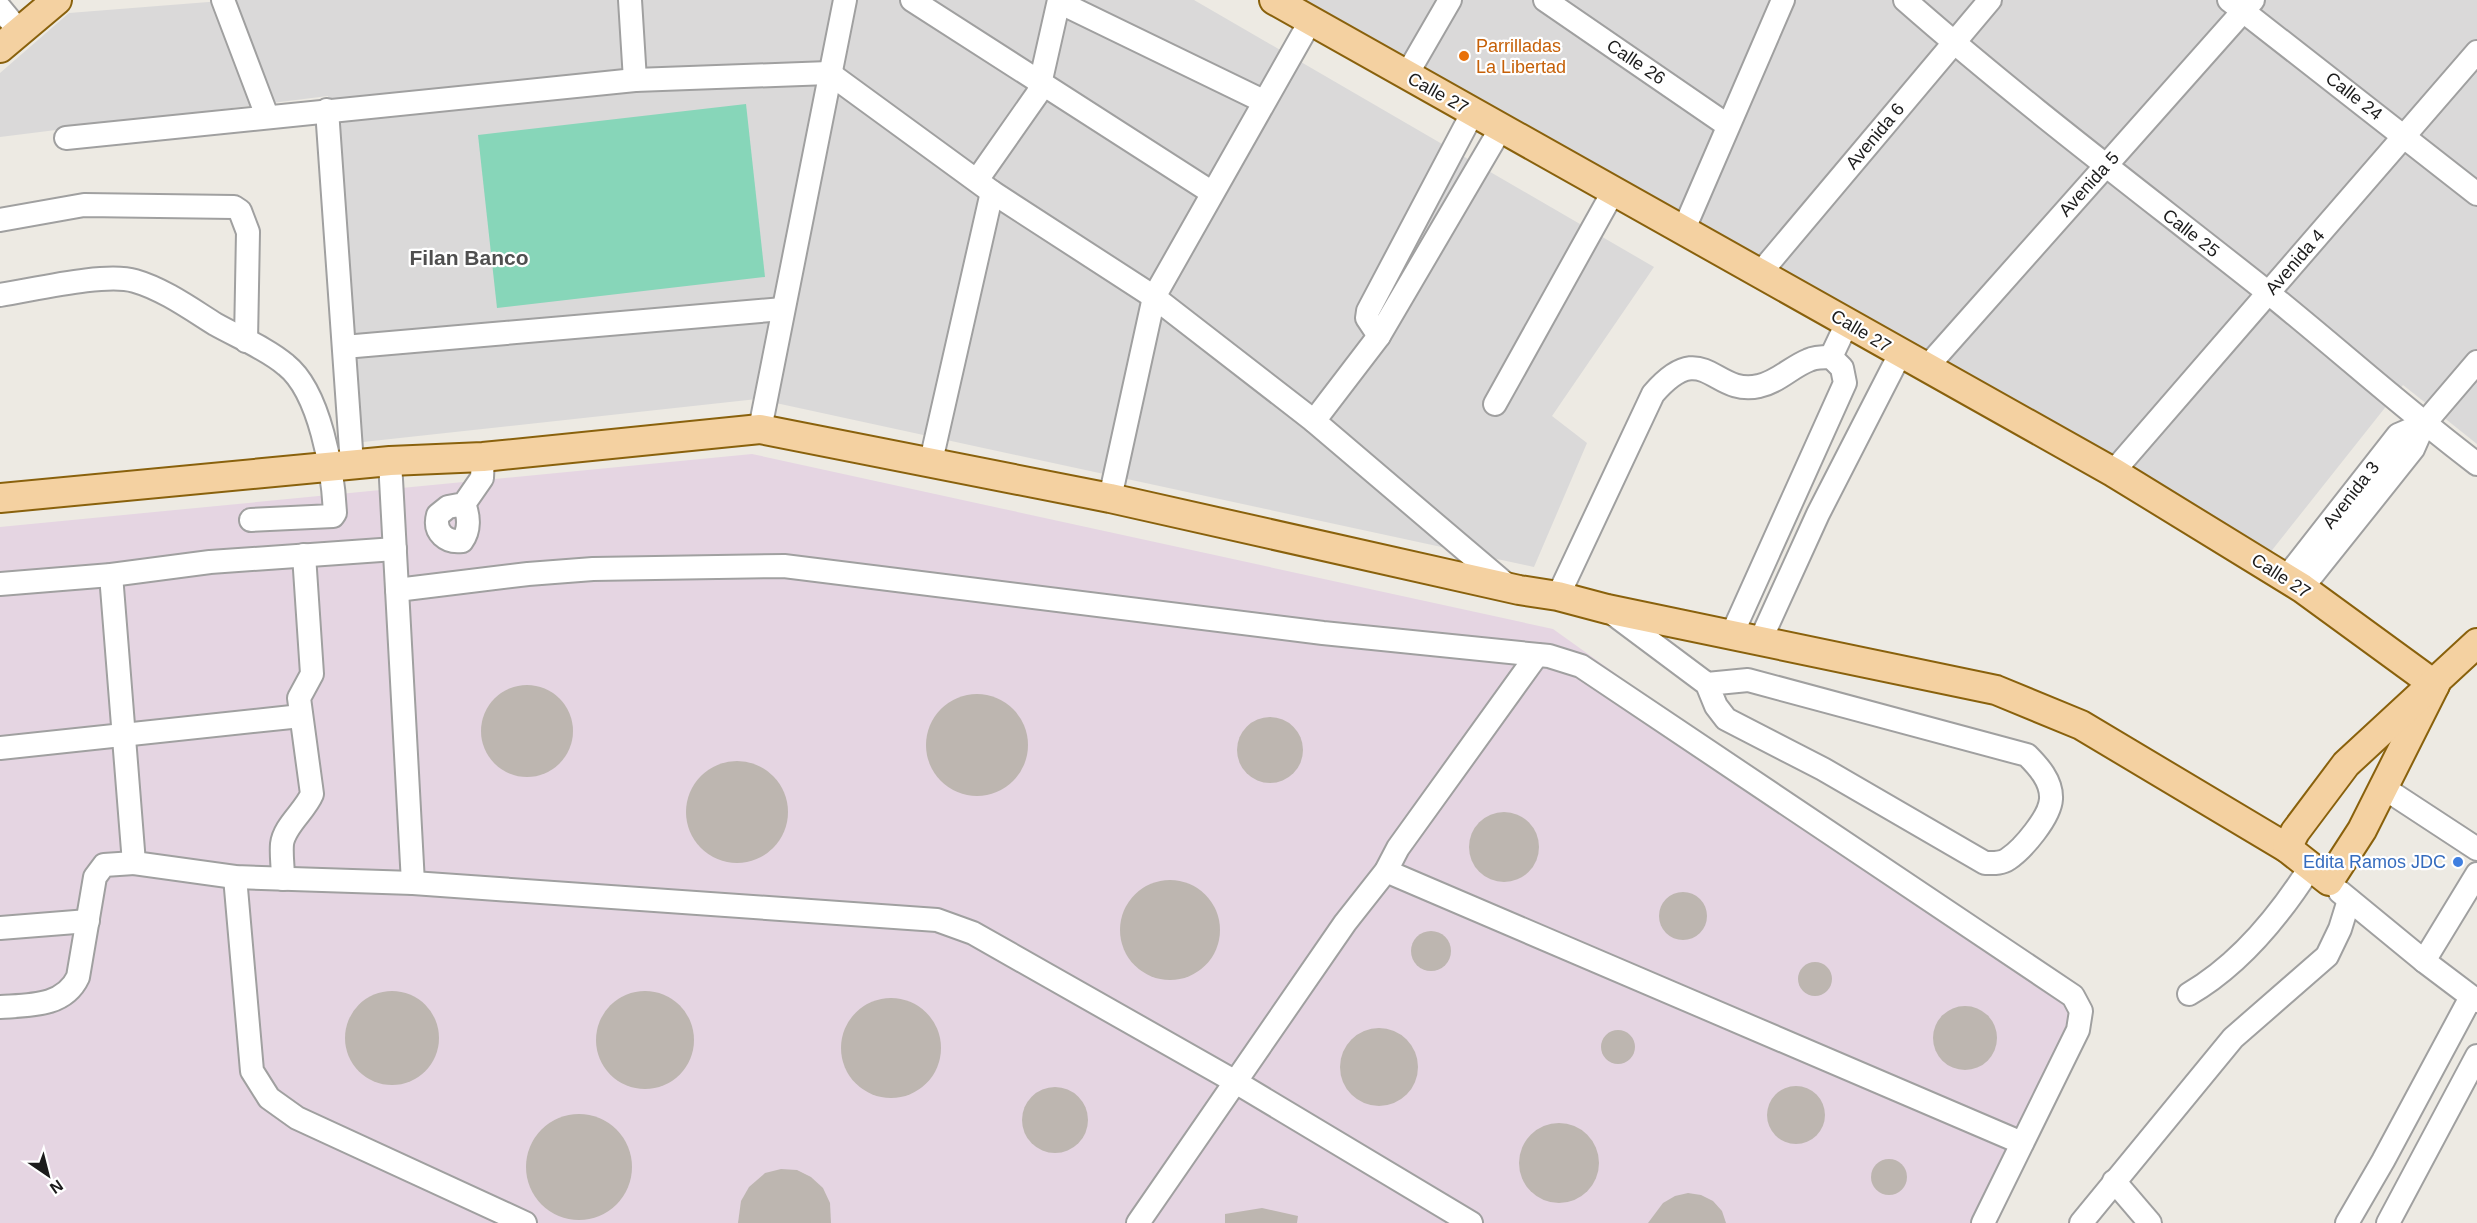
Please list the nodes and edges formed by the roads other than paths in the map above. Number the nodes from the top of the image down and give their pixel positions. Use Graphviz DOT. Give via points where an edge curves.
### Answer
graph roads {
  1 [pos="57,0"];
  2 [pos="224,0"];
  3 [pos="630,0"];
  4 [pos="845,0"];
  5 [pos="912,0"];
  6 [pos="1274,0"];
  7 [pos="1450,0"];
  8 [pos="1545,0"];
  9 [pos="1784,0"];
  10 [pos="1905,0"];
  11 [pos="1990,0"];
  12 [pos="1059,1"];
  13 [pos="2242,4"];
  14 [pos="0,8"];
  15 [pos="1311,20"];
  16 [pos="10,39"];
  17 [pos="1954,43"];
  18 [pos="2477,51"];
  19 [pos="829,73"];
  20 [pos="1406,76"];
  21 [pos="635,80"];
  22 [pos="1042,82"];
  23 [pos="1263,101"];
  24 [pos="327,110"];
  25 [pos="1473,112"];
  26 [pos="267,116"];
  27 [pos="1727,125"];
  28 [pos="1501,128"];
  29 [pos="2405,136"];
  30 [pos="66,138"];
  31 [pos="2105,166"];
  32 [pos="984,186"];
  33 [pos="1211,192"];
  34 [pos="1613,192"];
  35 [pos="2477,194"];
  36 [pos="0,220"];
  37 [pos="1684,229"];
  38 [pos="1761,272"];
  39 [pos="2268,293"];
  40 [pos="0,295"];
  41 [pos="1154,297"];
  42 [pos="783,309"];
  43 [pos="1847,323"];
  44 [pos="1379,336"];
  45 [pos="246,341"];
  46 [pos="344,347"];
  47 [pos="1900,354"];
  48 [pos="1831,357"];
  49 [pos="2477,362"];
  50 [pos="1926,368"];
  51 [pos="1495,404"];
  52 [pos="1314,421"];
  53 [pos="2424,424"];
  54 [pos="760,429"];
  55 [pos="483,456"];
  56 [pos="390,461"];
  57 [pos="931,461"];
  58 [pos="2477,464"];
  59 [pos="341,465"];
  60 [pos="2113,472"];
  61 [pos="0,498"];
  62 [pos="1110,498"];
  63 [pos="465,504"];
  64 [pos="251,520"];
  65 [pos="395,549"];
  66 [pos="304,555"];
  67 [pos="111,575"];
  68 [pos="2294,583"];
  69 [pos="0,584"];
  70 [pos="1510,588"];
  71 [pos="397,590"];
  72 [pos="1558,596"];
  73 [pos="1606,609"];
  74 [pos="1732,634"];
  75 [pos="1761,639"];
  76 [pos="2477,643"];
  77 [pos="1537,655"];
  78 [pos="2443,676"];
  79 [pos="1707,684"];
  80 [pos="301,716"];
  81 [pos="124,736"];
  82 [pos="0,748"];
  83 [pos="2384,788"];
  84 [pos="2287,848"];
  85 [pos="2477,849"];
  86 [pos="134,862"];
  87 [pos="1386,871"];
  88 [pos="2477,874"];
  89 [pos="236,877"];
  90 [pos="283,879"];
  91 [pos="2329,882"];
  92 [pos="413,883"];
  93 [pos="88,921"];
  94 [pos="0,928"];
  95 [pos="2424,961"];
  96 [pos="2189,994"];
  97 [pos="2474,999"];
  98 [pos="0,1007"];
  99 [pos="2477,1056"];
  100 [pos="1234,1081"];
  101 [pos="2022,1143"];
  102 [pos="2114,1181"];
  103 [pos="525,1223"];
  104 [pos="1138,1223"];
  105 [pos="1471,1223"];
  106 [pos="1983,1223"];
  107 [pos="2081,1223"];
  108 [pos="2150,1223"];
  109 [pos="2347,1223"];
  110 [pos="2388,1223"];
  1 -- 16 [label="main road"];
  2 -- 26 [label="street"];
  3 -- 21 [label="street"];
  4 -- 19 [label="street"];
  5 -- 22 [label="street"];
  6 -- 15 [label="main road, Calle 27"];
  7 -- 20 [label="street"];
  8 -- 27 [label="street, Calle 26"];
  9 -- 27 [label="street"];
  10 -- 17 [label="street, Calle 25"];
  11 -- 17 [label="street, Avenida 6"];
  12 -- 22 [label="street"];
  12 -- 23 [label="street"];
  13 -- 29 [label="street, Calle 24"];
  13 -- 31 [label="street, Avenida 5"];
  14 -- 16 [label="street"];
  15 -- 20 [label="main road, Calle 27"];
  15 -- 23 [label="street"];
  17 -- 31 [label="street, Calle 25"];
  17 -- 38 [label="street, Avenida 6"];
  18 -- 29 [label="street, Avenida 4"];
  19 -- 21 [label="street"];
  19 -- 32 [label="street"];
  19 -- 42 [label="street"];
  20 -- 25 [label="main road, Calle 27"];
  21 -- 24 [label="street"];
  22 -- 32 [label="street"];
  22 -- 33 [label="street"];
  23 -- 33 [label="street"];
  24 -- 26 [label="street"];
  24 -- 46 [label="street"];
  25 -- 28 [label="main road, Calle 27"];
  25 -- 44 [label="street" via="1368,311 1367,318"];
  26 -- 30 [label="street"];
  27 -- 37 [label="street"];
  28 -- 34 [label="main road, Calle 27"];
  28 -- 44 [label="street"];
  29 -- 35 [label="street, Calle 24"];
  29 -- 39 [label="street, Avenida 4"];
  31 -- 39 [label="street, Calle 25"];
  31 -- 50 [label="street, Avenida 5"];
  32 -- 41 [label="street"];
  32 -- 57 [label="street"];
  33 -- 41 [label="street"];
  34 -- 37 [label="main road, Calle 27"];
  34 -- 51 [label="street"];
  36 -- 45 [label="street" via="84,205 234,207 240,211 248,232"];
  37 -- 38 [label="main road, Calle 27"];
  38 -- 43 [label="main road, Calle 27"];
  39 -- 53 [label="street, Calle 25"];
  39 -- 60 [label="street, Avenida 4"];
  40 -- 45 [label="street" via="101,280 135,281"];
  41 -- 52 [label="street"];
  41 -- 62 [label="street"];
  42 -- 46 [label="street"];
  42 -- 54 [label="street"];
  43 -- 47 [label="main road, Calle 27"];
  43 -- 48 [label="street"];
  44 -- 52 [label="street"];
  45 -- 59 [label="street" via="287,365 306,389 321,431"];
  46 -- 59 [label="street"];
  47 -- 50 [label="main road, Calle 27"];
  47 -- 75 [label="street" via="1818,514"];
  48 -- 72 [label="street" via="1810,359 1762,386 1745,389 1690,367 1667,378 1653,394"];
  48 -- 74 [label="street" via="1842,368 1845,383"];
  49 -- 53 [label="street, Avenida 3"];
  50 -- 60 [label="main road, Calle 27"];
  52 -- 70 [label="street"];
  53 -- 58 [label="street, Calle 25"];
  53 -- 68 [label="street, Avenida 3" via="2413,449"];
  54 -- 55 [label="main road"];
  54 -- 57 [label="main road"];
  55 -- 56 [label="main road"];
  55 -- 63 [label="street" via="482,478"];
  56 -- 59 [label="main road"];
  56 -- 65 [label="street"];
  57 -- 62 [label="main road"];
  59 -- 61 [label="main road"];
  59 -- 64 [label="street" via="333,516"];
  60 -- 68 [label="main road, Calle 27"];
  62 -- 70 [label="main road"];
  65 -- 66 [label="street"];
  65 -- 71 [label="street"];
  66 -- 67 [label="street"];
  66 -- 80 [label="street" via="312,674 299,698"];
  67 -- 69 [label="street"];
  67 -- 81 [label="street"];
  68 -- 78 [label="main road, Calle 27"];
  70 -- 72 [label="main road"];
  71 -- 77 [label="street" via="593,569 784,566 1323,633"];
  71 -- 92 [label="street"];
  72 -- 73 [label="main road"];
  73 -- 74 [label="main road"];
  73 -- 79 [label="street"];
  74 -- 75 [label="main road"];
  75 -- 84 [label="main road" via="1996,690 2081,725"];
  76 -- 78 [label="main road"];
  77 -- 87 [label="street" via="1398,848"];
  77 -- 101 [label="street" via="1581,666 2073,996 2081,1011 2078,1030"];
  78 -- 83 [label="main road"];
  78 -- 84 [label="main road" via="2346,764"];
  79 -- 79 [label="street" via="1748,680 2027,754 2043,770 2051,798 2046,817 2008,859 1999,864 1985,863 1823,769 1726,719"];
  80 -- 81 [label="street"];
  80 -- 90 [label="street" via="312,794 282,842"];
  81 -- 82 [label="street"];
  81 -- 86 [label="street"];
  83 -- 85 [label="street"];
  83 -- 91 [label="main road"];
  84 -- 91 [label="main road"];
  86 -- 89 [label="street"];
  86 -- 93 [label="street" via="99,869 94,877"];
  87 -- 100 [label="street"];
  87 -- 101 [label="street"];
  88 -- 95 [label="street"];
  89 -- 90 [label="street"];
  89 -- 103 [label="street" via="252,1071 269,1098 297,1118"];
  90 -- 92 [label="street"];
  91 -- 95 [label="street"];
  91 -- 96 [label="street" via="2275,916 2238,957"];
  91 -- 102 [label="street" via="2340,929 2327,956 2233,1038"];
  92 -- 100 [label="street" via="937,920 974,933"];
  93 -- 94 [label="street"];
  93 -- 98 [label="street" via="73,989 40,1005"];
  95 -- 97 [label="street"];
  97 -- 109 [label="street"];
  99 -- 110 [label="street"];
  100 -- 104 [label="street"];
  100 -- 105 [label="street"];
  101 -- 106 [label="street"];
  102 -- 107 [label="street"];
  102 -- 108 [label="street"];
}
